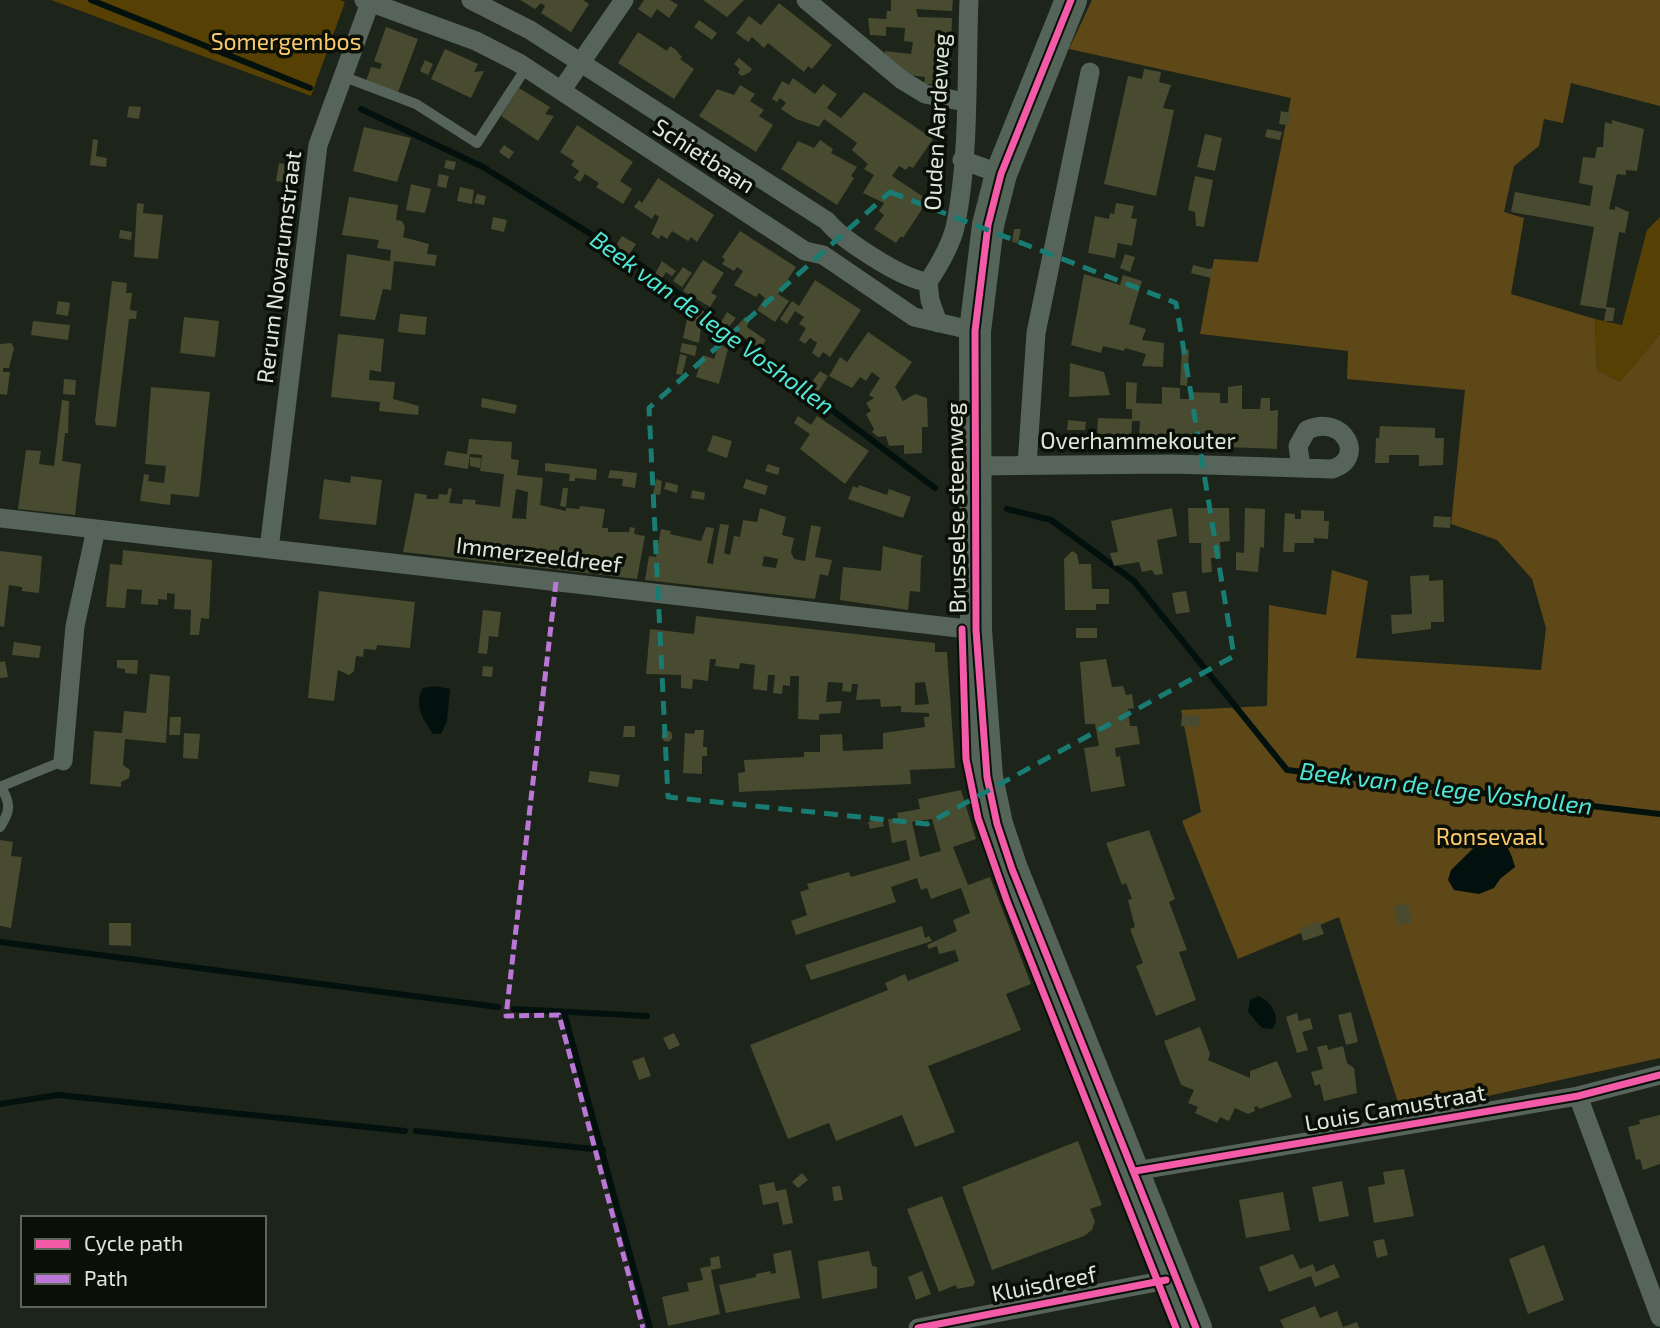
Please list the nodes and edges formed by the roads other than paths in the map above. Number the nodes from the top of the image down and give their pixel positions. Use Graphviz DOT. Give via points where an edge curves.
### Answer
graph roads {
  1 [pos="471,0"];
  2 [pos="624,0"];
  3 [pos="806,0"];
  4 [pos="969,0"];
  5 [pos="1071,0"];
  6 [pos="368,1"];
  7 [pos="512,10"];
  8 [pos="580,61"];
  9 [pos="526,68"];
  10 [pos="1090,72"];
  11 [pos="342,76"];
  12 [pos="561,91"];
  13 [pos="965,102"];
  14 [pos="962,160"];
  15 [pos="1001,174"];
  16 [pos="837,233"];
  17 [pos="823,255"];
  18 [pos="928,282"];
  19 [pos="938,323"];
  20 [pos="975,331"];
  21 [pos="1027,465"];
  22 [pos="975,466"];
  23 [pos="1301,467"];
  24 [pos="0,518"];
  25 [pos="96,529"];
  26 [pos="269,549"];
  27 [pos="976,631"];
  28 [pos="63,761"];
  29 [pos="1,788"];
  30 [pos="0,827"];
  31 [pos="1660,1075"];
  32 [pos="1578,1096"];
  33 [pos="1135,1171"];
  34 [pos="1177,1278"];
  35 [pos="1660,1317"];
  36 [pos="918,1328"];
  37 [pos="1196,1328"];
  1 -- 7 [label="street, Schietbaan"];
  2 -- 8 [label="street"];
  3 -- 13 [label="street" via="902,80 925,94"];
  4 -- 13 [label="street, Ouden Aardeweg"];
  5 -- 15 [label="main road, Brusselse steenweg"];
  6 -- 9 [label="street, Schietbaan" via="476,41"];
  6 -- 11 [label="street, Rerum Novarumstraat"];
  7 -- 8 [label="street, Schietbaan"];
  8 -- 12 [label="street"];
  8 -- 16 [label="street, Schietbaan" via="827,220"];
  9 -- 11 [label="lane" via="477,143 416,104"];
  9 -- 12 [label="street, Schietbaan"];
  10 -- 21 [label="street" via="1036,333"];
  11 -- 26 [label="street, Rerum Novarumstraat" via="318,145"];
  12 -- 17 [label="street, Schietbaan" via="805,251"];
  13 -- 14 [label="street, Ouden Aardeweg"];
  14 -- 15 [label="street"];
  14 -- 18 [label="street, Ouden Aardeweg" via="956,224"];
  15 -- 20 [label="main road, Brusselse steenweg" via="988,225"];
  16 -- 17 [label="street"];
  16 -- 18 [label="street, Schietbaan" via="915,281"];
  17 -- 19 [label="street, Schietbaan" via="914,317"];
  18 -- 19 [label="street"];
  19 -- 20 [label="street, Schietbaan"];
  20 -- 22 [label="main road, Brusselse steenweg"];
  21 -- 22 [label="street, Overhammekouter"];
  21 -- 23 [label="street, Overhammekouter"];
  22 -- 27 [label="main road, Brusselse steenweg"];
  24 -- 25 [label="street, Immerzeeldreef"];
  25 -- 26 [label="street, Immerzeeldreef"];
  25 -- 28 [label="street" via="75,626"];
  26 -- 27 [label="street, Immerzeeldreef"];
  27 -- 33 [label="main road, Brusselse steenweg" via="987,777 997,824"];
  28 -- 29 [label="lane"];
  29 -- 30 [label="lane" via="10,802"];
  31 -- 32 [label="street, Louis Camustraat"];
  32 -- 33 [label="street, Louis Camustraat"];
  32 -- 35 [label="street"];
  33 -- 34 [label="main road, Brusselse steenweg"];
  34 -- 36 [label="street, Kluisdreef"];
  34 -- 37 [label="main road, Brusselse steenweg"];
}
